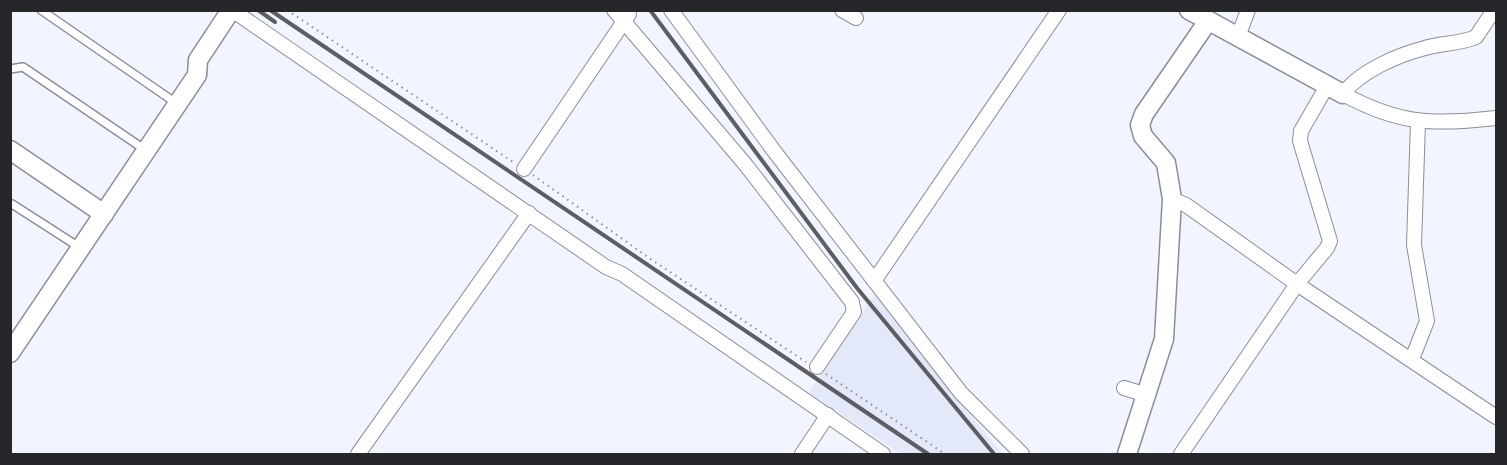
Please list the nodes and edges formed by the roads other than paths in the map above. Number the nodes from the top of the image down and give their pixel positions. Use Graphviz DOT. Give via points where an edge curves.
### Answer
graph roads {
  1 [pos="41,10"];
  2 [pos="232,10"];
  3 [pos="614,10"];
  4 [pos="671,10"];
  5 [pos="842,10"];
  6 [pos="1059,10"];
  7 [pos="1248,10"];
  8 [pos="1494,10"];
  9 [pos="1199,14"];
  10 [pos="626,18"];
  11 [pos="856,18"];
  12 [pos="1238,37"];
  13 [pos="10,69"];
  14 [pos="1335,90"];
  15 [pos="178,105"];
  16 [pos="1497,118"];
  17 [pos="1418,122"];
  18 [pos="10,150"];
  19 [pos="147,151"];
  20 [pos="524,169"];
  21 [pos="1172,199"];
  22 [pos="12,204"];
  23 [pos="529,213"];
  24 [pos="104,214"];
  25 [pos="81,248"];
  26 [pos="874,281"];
  27 [pos="1297,284"];
  28 [pos="10,353"];
  29 [pos="1412,359"];
  30 [pos="817,367"];
  31 [pos="1124,388"];
  32 [pos="1147,395"];
  33 [pos="828,415"];
  34 [pos="1497,417"];
  35 [pos="358,454"];
  36 [pos="802,454"];
  37 [pos="883,454"];
  38 [pos="1022,454"];
  39 [pos="1127,454"];
  40 [pos="1181,454"];
  1 -- 15 [label="lane"];
  2 -- 15 [label="street" via="198,60 198,75"];
  2 -- 23 [label="street"];
  3 -- 10 [label="street"];
  4 -- 26 [label="street"];
  5 -- 11 [label="street"];
  6 -- 26 [label="street"];
  7 -- 12 [label="street"];
  8 -- 14 [label="street" via="1476,37 1424,48"];
  9 -- 12 [label="street"];
  9 -- 21 [label="street" via="1140,125 1143,136 1166,164"];
  10 -- 20 [label="street"];
  10 -- 30 [label="street" via="852,302 854,312"];
  12 -- 14 [label="street"];
  13 -- 19 [label="lane" via="23,67"];
  14 -- 17 [label="street" via="1394,117"];
  14 -- 27 [label="street" via="1301,131 1300,141 1330,241"];
  15 -- 19 [label="street"];
  16 -- 17 [label="street" via="1458,123"];
  17 -- 29 [label="street" via="1414,244 1426,321"];
  18 -- 24 [label="street"];
  19 -- 24 [label="street"];
  21 -- 27 [label="street"];
  21 -- 32 [label="street" via="1164,339"];
  22 -- 25 [label="lane"];
  23 -- 33 [label="street"];
  23 -- 35 [label="street"];
  24 -- 25 [label="street"];
  25 -- 28 [label="street"];
  26 -- 38 [label="street" via="961,393"];
  27 -- 29 [label="street"];
  27 -- 40 [label="street"];
  29 -- 34 [label="street"];
  31 -- 32 [label="street"];
  32 -- 39 [label="street"];
  33 -- 36 [label="street"];
  33 -- 37 [label="street"];
}
